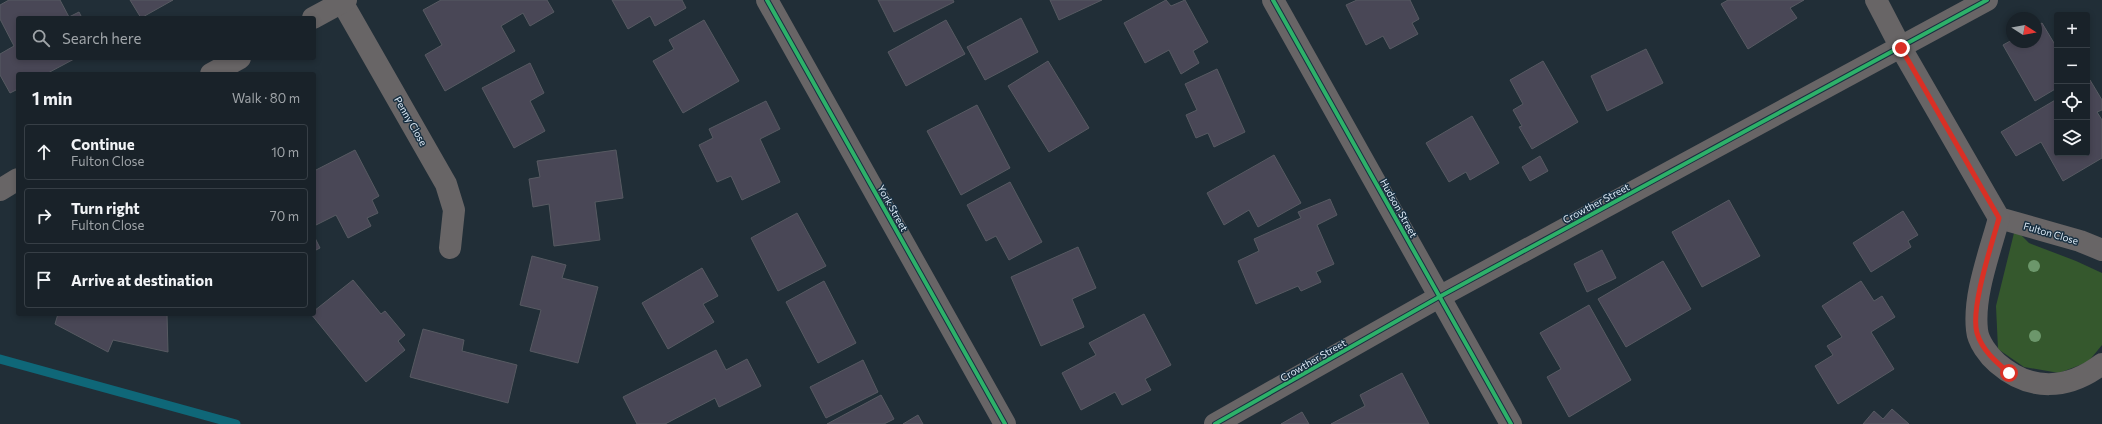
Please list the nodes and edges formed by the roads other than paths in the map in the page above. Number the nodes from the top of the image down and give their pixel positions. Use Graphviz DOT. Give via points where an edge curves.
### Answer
graph roads {
  1 [pos="767,0"];
  2 [pos="1273,0"];
  3 [pos="1876,0"];
  4 [pos="1987,0"];
  5 [pos="344,1"];
  6 [pos="316,16"];
  7 [pos="1901,48"];
  8 [pos="236,60"];
  9 [pos="215,72"];
  10 [pos="16,180"];
  11 [pos="0,190"];
  12 [pos="1999,218"];
  13 [pos="450,248"];
  14 [pos="2102,250"];
  15 [pos="1439,297"];
  16 [pos="2102,364"];
  17 [pos="1005,424"];
  18 [pos="1215,424"];
  19 [pos="1511,424"];
  1 -- 17 [label="street, York Street"];
  2 -- 15 [label="street, Hudson Street"];
  3 -- 7 [label="street"];
  4 -- 7 [label="street, Crowther Street"];
  5 -- 6 [label="street"];
  5 -- 13 [label="street, Penny Close" via="446,184 454,210"];
  7 -- 12 [label="street"];
  7 -- 15 [label="street, Crowther Street"];
  8 -- 9 [label="street"];
  10 -- 11 [label="street"];
  12 -- 14 [label="street, Fulton Close" via="2080,241"];
  12 -- 16 [label="street" via="1976,305 1977,332 1989,356 2009,373 2034,384 2061,384 2087,376"];
  15 -- 18 [label="street, Crowther Street"];
  15 -- 19 [label="street, Hudson Street"];
}
